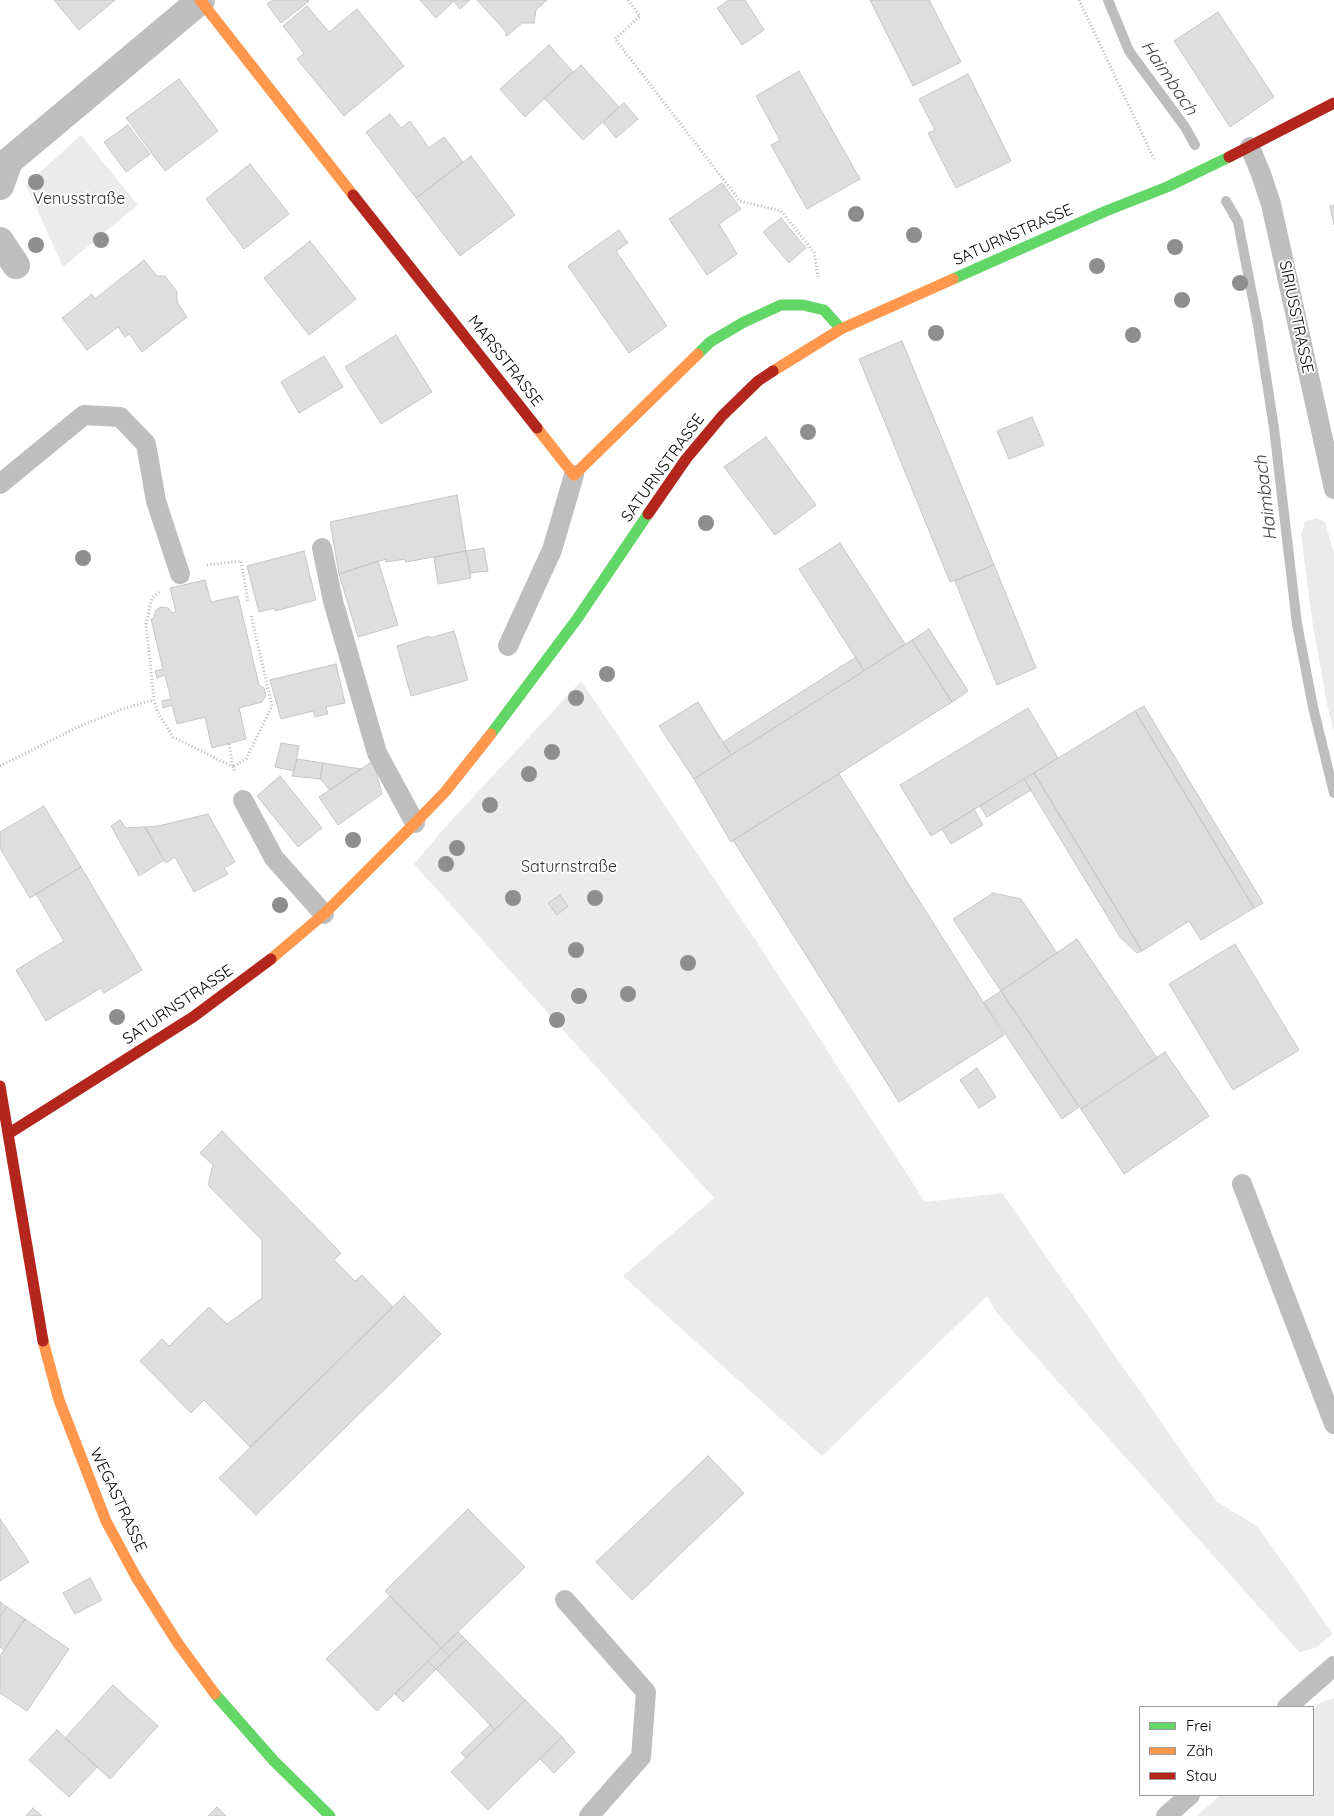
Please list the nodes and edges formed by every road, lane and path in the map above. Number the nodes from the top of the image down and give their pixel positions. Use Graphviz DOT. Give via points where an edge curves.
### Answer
graph roads {
  1 [pos="200,0"];
  2 [pos="628,0"];
  3 [pos="1079,0"];
  4 [pos="1334,103"];
  5 [pos="1250,147"];
  6 [pos="0,186"];
  7 [pos="1167,187"];
  8 [pos="0,241"];
  9 [pos="16,265"];
  10 [pos="819,282"];
  11 [pos="841,329"];
  12 [pos="574,475"];
  13 [pos="0,484"];
  14 [pos="1334,489"];
  15 [pos="322,548"];
  16 [pos="180,574"];
  17 [pos="248,602"];
  18 [pos="251,615"];
  19 [pos="508,646"];
  20 [pos="154,700"];
  21 [pos="229,744"];
  22 [pos="0,766"];
  23 [pos="234,767"];
  24 [pos="243,800"];
  25 [pos="415,823"];
  26 [pos="324,914"];
  27 [pos="0,1086"];
  28 [pos="4,1136"];
  29 [pos="1242,1184"];
  30 [pos="1334,1424"];
  31 [pos="565,1600"];
  32 [pos="1334,1666"];
  33 [pos="1288,1706"];
  34 [pos="1189,1796"];
  35 [pos="330,1816"];
  36 [pos="589,1816"];
  37 [pos="1166,1816"];
  1 -- 6 [label="street" via="9,162"];
  1 -- 12 [label="street, MARSSTRASSE"];
  2 -- 10 [label="path" via="640,16 615,39 740,201 781,211 814,252"];
  3 -- 7 [label="path"];
  4 -- 5 [label="street, SATURNSTRASSE"];
  5 -- 7 [label="street, SATURNSTRASSE"];
  5 -- 14 [label="lane, SIRIUSSTRASSE" via="1271,204"];
  7 -- 11 [label="street, SATURNSTRASSE"];
  8 -- 9 [label="street"];
  11 -- 12 [label="street" via="824,310 803,305 781,305 744,322 710,342"];
  11 -- 25 [label="street, SATURNSTRASSE" via="758,380 722,416 686,459 577,619 506,716 446,792"];
  12 -- 19 [label="lane" via="552,550"];
  13 -- 16 [label="lane" via="84,415 120,417 146,444 156,501"];
  15 -- 25 [label="lane" via="333,600 377,754"];
  16 -- 17 [label="path" via="202,565 241,561"];
  16 -- 20 [label="path" via="152,598 146,624"];
  18 -- 23 [label="path" via="272,706 246,759"];
  20 -- 22 [label="path" via="78,727"];
  20 -- 23 [label="path" via="157,712 173,737"];
  21 -- 23 [label="path"];
  23 -- 24 [label="path"];
  24 -- 26 [label="lane" via="274,858"];
  25 -- 26 [label="street, SATURNSTRASSE"];
  26 -- 28 [label="street, SATURNSTRASSE" via="269,961 193,1017"];
  27 -- 28 [label="street, WEGASTRASSE"];
  28 -- 35 [label="street, WEGASTRASSE" via="42,1338 59,1400 106,1521 177,1642 221,1702"];
  29 -- 30 [label="lane"];
  31 -- 36 [label="lane" via="646,1692 641,1757"];
  32 -- 33 [label="lane"];
  34 -- 37 [label="lane"];
}
